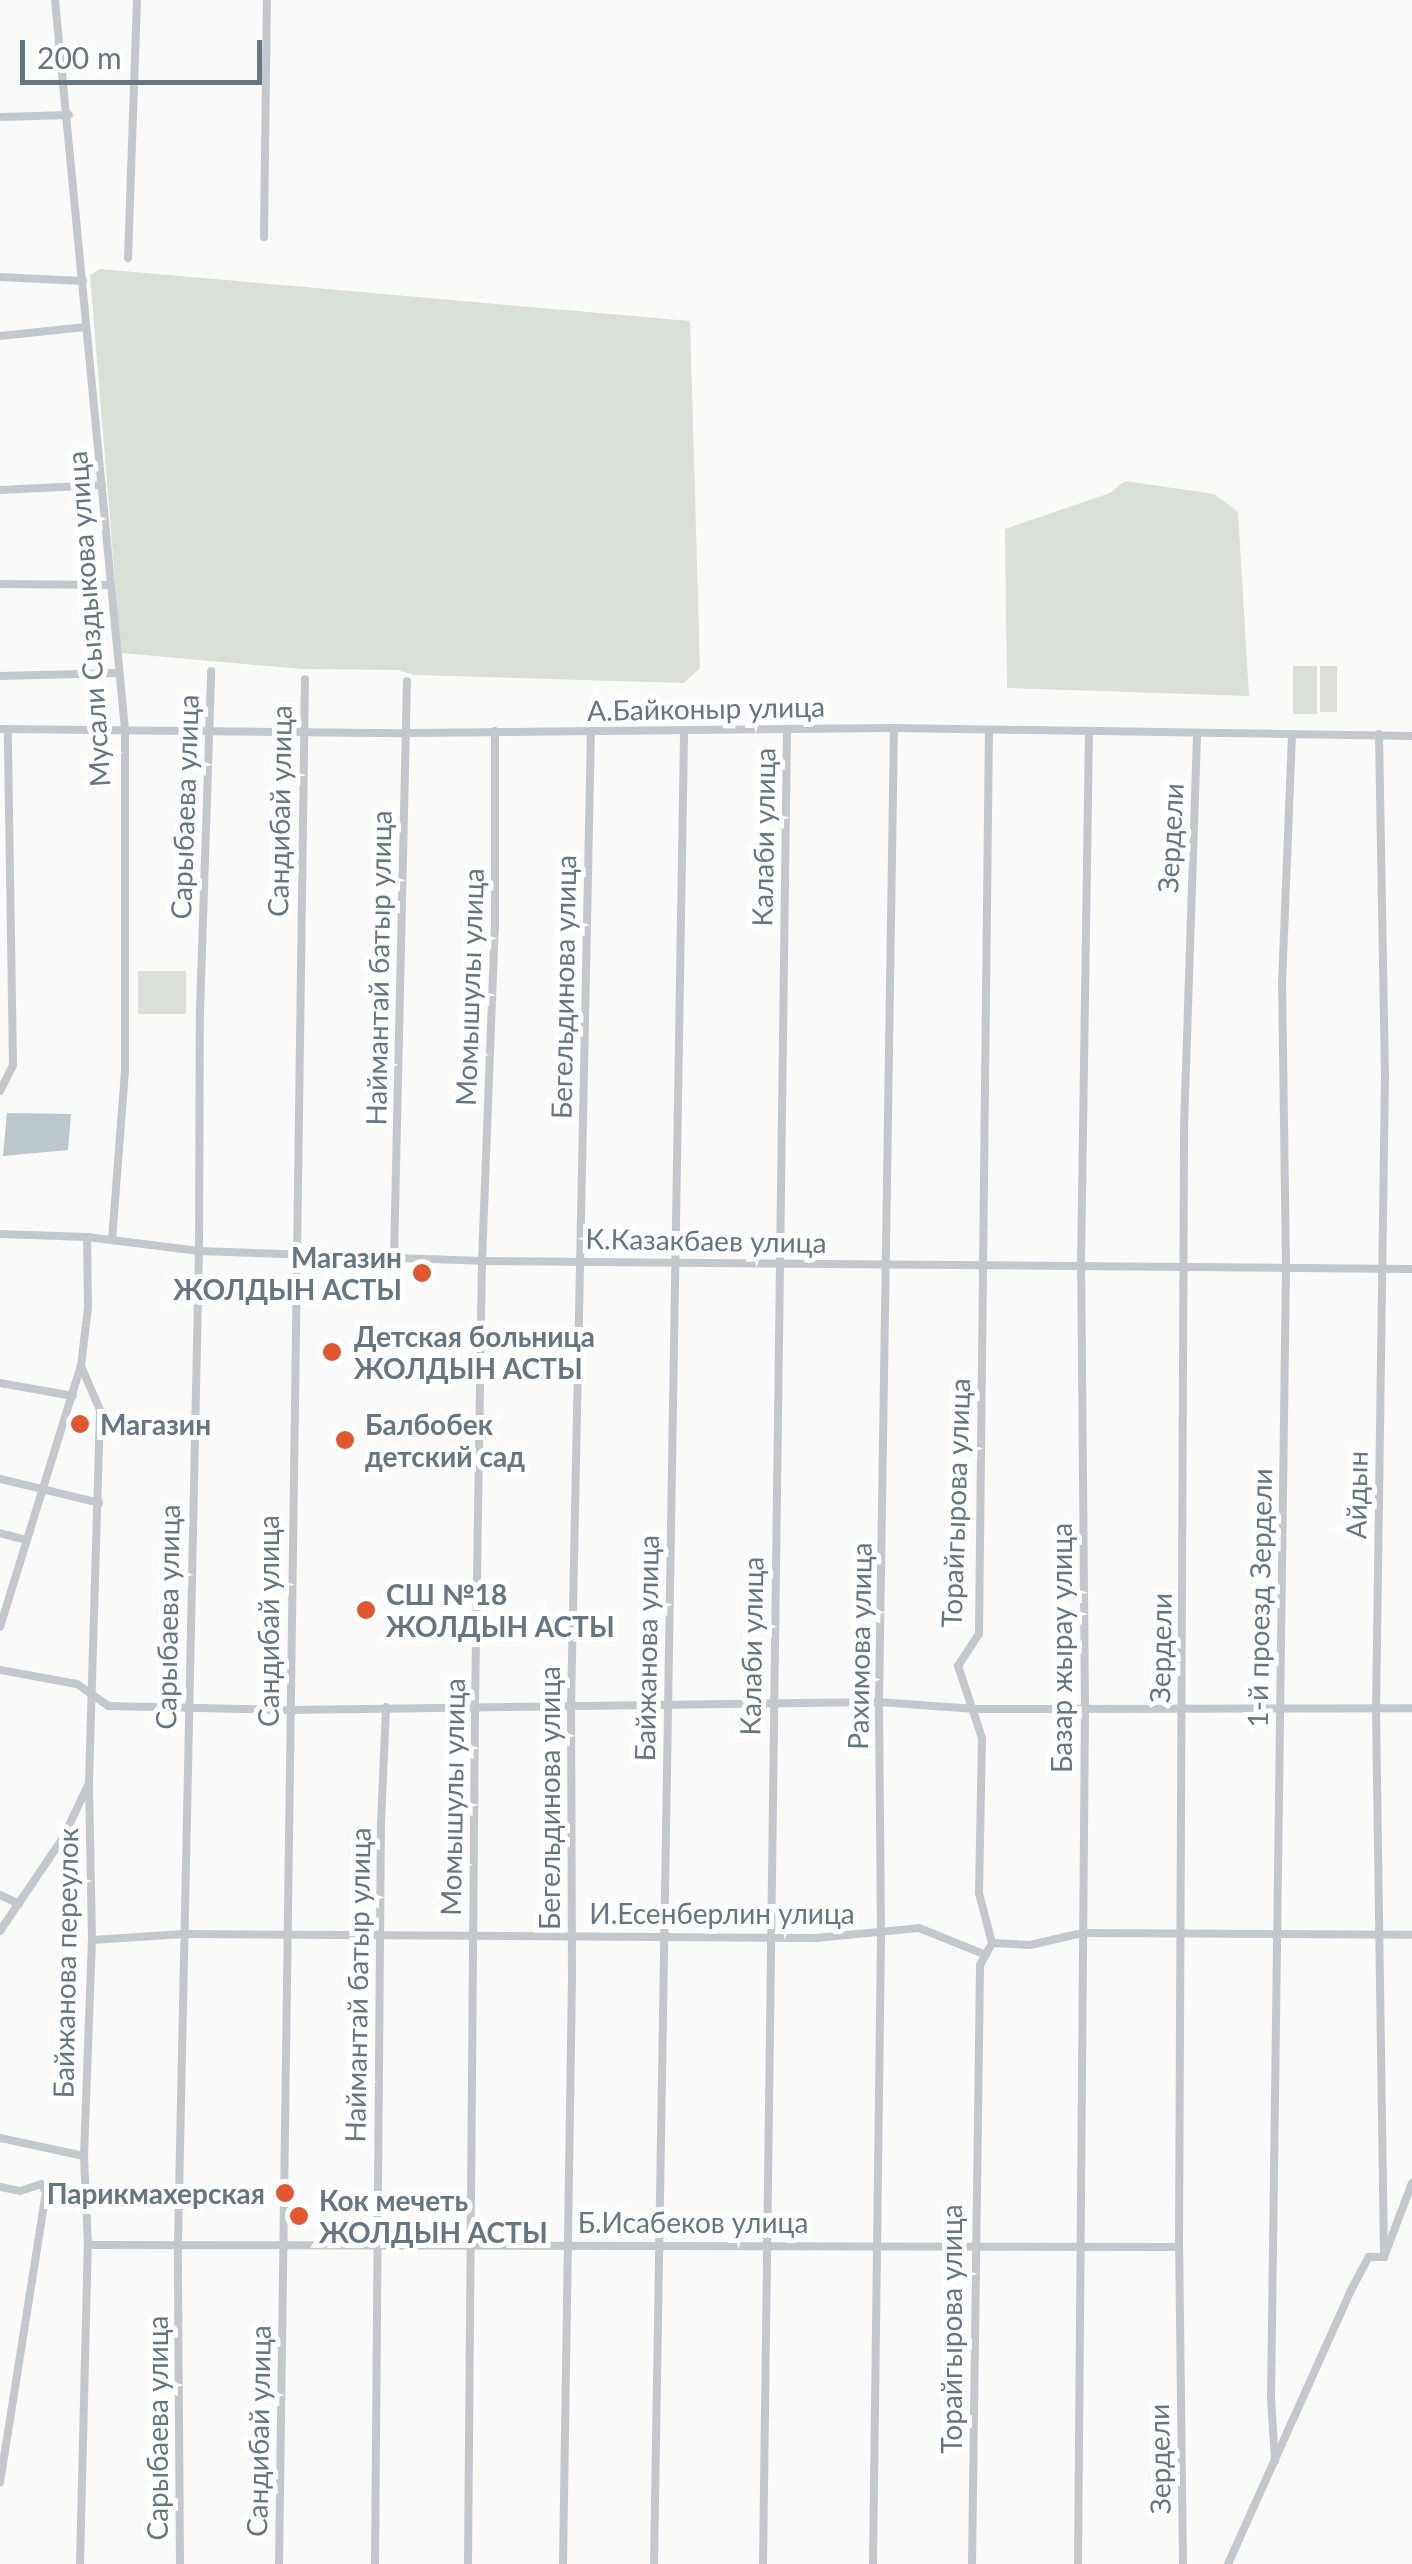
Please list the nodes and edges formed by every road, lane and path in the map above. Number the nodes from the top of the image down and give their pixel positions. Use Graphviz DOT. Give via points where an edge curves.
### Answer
graph roads {
  1 [pos="55,0"];
  2 [pos="137,0"];
  3 [pos="267,0"];
  4 [pos="69,114"];
  5 [pos="0,117"];
  6 [pos="264,237"];
  7 [pos="128,258"];
  8 [pos="0,277"];
  9 [pos="82,281"];
  10 [pos="86,327"];
  11 [pos="0,336"];
  12 [pos="102,485"];
  13 [pos="0,490"];
  14 [pos="0,584"];
  15 [pos="111,586"];
  16 [pos="211,671"];
  17 [pos="120,673"];
  18 [pos="0,676"];
  19 [pos="305,679"];
  20 [pos="407,680"];
  21 [pos="894,728"];
  22 [pos="4,729"];
  23 [pos="125,729"];
  24 [pos="787,730"];
  25 [pos="989,730"];
  26 [pos="210,731"];
  27 [pos="494,731"];
  28 [pos="1090,731"];
  29 [pos="303,732"];
  30 [pos="591,732"];
  31 [pos="684,732"];
  32 [pos="406,733"];
  33 [pos="1197,734"];
  34 [pos="1379,734"];
  35 [pos="1292,736"];
  36 [pos="1412,736"];
  37 [pos="4,901"];
  38 [pos="0,1090"];
  39 [pos="0,1234"];
  40 [pos="86,1236"];
  41 [pos="112,1240"];
  42 [pos="199,1250"];
  43 [pos="294,1253"];
  44 [pos="394,1257"];
  45 [pos="675,1260"];
  46 [pos="580,1261"];
  47 [pos="482,1262"];
  48 [pos="780,1262"];
  49 [pos="983,1264"];
  50 [pos="1082,1264"];
  51 [pos="888,1265"];
  52 [pos="1186,1265"];
  53 [pos="1286,1265"];
  54 [pos="1382,1269"];
  55 [pos="1412,1269"];
  56 [pos="81,1366"];
  57 [pos="0,1383"];
  58 [pos="73,1396"];
  59 [pos="0,1479"];
  60 [pos="40,1491"];
  61 [pos="99,1503"];
  62 [pos="0,1532"];
  63 [pos="26,1540"];
  64 [pos="0,1627"];
  65 [pos="0,1670"];
  66 [pos="93,1692"];
  67 [pos="879,1702"];
  68 [pos="475,1705"];
  69 [pos="772,1706"];
  70 [pos="187,1707"];
  71 [pos="386,1707"];
  72 [pos="667,1707"];
  73 [pos="1085,1707"];
  74 [pos="571,1708"];
  75 [pos="1182,1708"];
  76 [pos="1280,1708"];
  77 [pos="1412,1708"];
  78 [pos="975,1709"];
  79 [pos="291,1710"];
  80 [pos="1376,1710"];
  81 [pos="90,1782"];
  82 [pos="0,1894"];
  83 [pos="18,1904"];
  84 [pos="0,1930"];
  85 [pos="1279,1931"];
  86 [pos="1082,1933"];
  87 [pos="1180,1933"];
  88 [pos="184,1934"];
  89 [pos="666,1934"];
  90 [pos="770,1934"];
  91 [pos="881,1934"];
  92 [pos="1380,1934"];
  93 [pos="1412,1934"];
  94 [pos="284,1935"];
  95 [pos="472,1936"];
  96 [pos="570,1936"];
  97 [pos="381,1938"];
  98 [pos="92,1940"];
  99 [pos="992,1943"];
  100 [pos="986,1955"];
  101 [pos="0,2138"];
  102 [pos="84,2156"];
  103 [pos="1412,2183"];
  104 [pos="0,2187"];
  105 [pos="178,2243"];
  106 [pos="377,2244"];
  107 [pos="467,2244"];
  108 [pos="766,2244"];
  109 [pos="878,2244"];
  110 [pos="88,2245"];
  111 [pos="565,2245"];
  112 [pos="657,2245"];
  113 [pos="283,2246"];
  114 [pos="974,2247"];
  115 [pos="1081,2247"];
  116 [pos="1178,2248"];
  117 [pos="1384,2256"];
  118 [pos="1274,2461"];
  119 [pos="0,2482"];
  120 [pos="80,2564"];
  121 [pos="180,2564"];
  122 [pos="279,2564"];
  123 [pos="375,2564"];
  124 [pos="468,2564"];
  125 [pos="562,2564"];
  126 [pos="654,2564"];
  127 [pos="763,2564"];
  128 [pos="873,2564"];
  129 [pos="972,2564"];
  130 [pos="1078,2564"];
  131 [pos="1183,2564"];
  132 [pos="1228,2564"];
  1 -- 4 [label="street, Мусали Сыздыкова улица"];
  2 -- 7 [label="street"];
  3 -- 6 [label="street"];
  4 -- 5 [label="street"];
  4 -- 9 [label="street, Мусали Сыздыкова улица"];
  8 -- 9 [label="street"];
  9 -- 10 [label="street, Мусали Сыздыкова улица"];
  10 -- 11 [label="street"];
  10 -- 12 [label="street, Мусали Сыздыкова улица"];
  12 -- 13 [label="street"];
  12 -- 15 [label="street, Мусали Сыздыкова улица"];
  14 -- 15 [label="street"];
  15 -- 17 [label="street, Мусали Сыздыкова улица"];
  16 -- 26 [label="street, Сарыбаева улица"];
  17 -- 18 [label="street"];
  17 -- 23 [label="street, Мусали Сыздыкова улица"];
  19 -- 29 [label="street, Сандибай улица"];
  20 -- 32 [label="street, Наймантай батыр улица"];
  21 -- 24 [label="street, А.Байконыр улица"];
  21 -- 25 [label="street, А.Байконыр улица"];
  21 -- 51 [label="street, Рахимова улица"];
  22 -- 23 [label="street, А.Байконыр улица"];
  22 -- 37 [label="street"];
  23 -- 26 [label="street, А.Байконыр улица"];
  23 -- 41 [label="street, Мусали Сыздыкова улица" via="125,1072"];
  24 -- 31 [label="street, А.Байконыр улица"];
  24 -- 48 [label="street, Калаби улица"];
  25 -- 28 [label="street, А.Байконыр улица"];
  25 -- 49 [label="street, Торайгырова улица"];
  26 -- 29 [label="street, А.Байконыр улица"];
  26 -- 42 [label="street, Сарыбаева улица"];
  27 -- 30 [label="street, А.Байконыр улица"];
  27 -- 32 [label="street, А.Байконыр улица"];
  27 -- 47 [label="street, Момышулы улица" via="495,929"];
  28 -- 33 [label="street, А.Байконыр улица"];
  28 -- 50 [label="street, Базар жырау улица"];
  29 -- 32 [label="street, А.Байконыр улица"];
  29 -- 43 [label="street, Сандибай улица"];
  30 -- 31 [label="street, А.Байконыр улица"];
  30 -- 46 [label="street, Бегельдинова улица"];
  31 -- 45 [label="street, Байжанова улица"];
  32 -- 44 [label="street, Наймантай батыр улица"];
  33 -- 35 [label="street, А.Байконыр улица"];
  33 -- 52 [label="street, Зердели" via="1187,958"];
  34 -- 35 [label="street, А.Байконыр улица"];
  34 -- 36 [label="street, А.Байконыр улица"];
  34 -- 54 [label="street, Айдын"];
  35 -- 53 [label="street, 1-й проезд Зердели" via="1282,984"];
  37 -- 38 [label="street" via="14,1065"];
  39 -- 40 [label="street, К.Казакбаев улица"];
  40 -- 41 [label="street, К.Казакбаев улица"];
  40 -- 56 [label="street"];
  41 -- 42 [label="street, К.Казакбаев улица"];
  42 -- 43 [label="street, К.Казакбаев улица"];
  42 -- 70 [label="street, Сарыбаева улица"];
  43 -- 44 [label="street, К.Казакбаев улица"];
  43 -- 79 [label="street, Сандибай улица"];
  44 -- 47 [label="street, К.Казакбаев улица"];
  45 -- 46 [label="street, К.Казакбаев улица"];
  45 -- 48 [label="street, К.Казакбаев улица"];
  45 -- 72 [label="street, Байжанова улица"];
  46 -- 47 [label="street, К.Казакбаев улица"];
  46 -- 74 [label="street, Бегельдинова улица"];
  47 -- 68 [label="street, Момышулы улица"];
  48 -- 51 [label="street, К.Казакбаев улица"];
  48 -- 69 [label="street, Калаби улица"];
  49 -- 50 [label="street, К.Казакбаев улица"];
  49 -- 51 [label="street, К.Казакбаев улица"];
  49 -- 78 [label="street, Торайгырова улица" via="979,1634 958,1666"];
  50 -- 52 [label="street, К.Казакбаев улица"];
  50 -- 73 [label="street, Базар жырау улица"];
  51 -- 67 [label="street, Рахимова улица"];
  52 -- 53 [label="street, К.Казакбаев улица"];
  52 -- 75 [label="street, Зердели"];
  53 -- 54 [label="street, К.Казакбаев улица"];
  53 -- 76 [label="street, 1-й проезд Зердели"];
  54 -- 55 [label="street, К.Казакбаев улица"];
  54 -- 80 [label="street, Айдын"];
  56 -- 58 [label="street"];
  56 -- 61 [label="street, Байжанова переулок" via="100,1410"];
  57 -- 58 [label="street"];
  58 -- 60 [label="street"];
  59 -- 60 [label="street"];
  60 -- 61 [label="street"];
  60 -- 63 [label="street"];
  61 -- 66 [label="street, Байжанова переулок"];
  62 -- 63 [label="street"];
  63 -- 64 [label="street"];
  65 -- 66 [label="street"];
  66 -- 70 [label="street" via="108,1706"];
  66 -- 81 [label="street, Байжанова переулок"];
  67 -- 69 [label="street"];
  67 -- 78 [label="street"];
  67 -- 91 [label="street, Рахимова улица"];
  68 -- 71 [label="street"];
  68 -- 74 [label="street"];
  68 -- 95 [label="street, Момышулы улица"];
  69 -- 72 [label="street"];
  69 -- 90 [label="street, Калаби улица"];
  70 -- 79 [label="street"];
  70 -- 88 [label="street, Сарыбаева улица"];
  71 -- 79 [label="street"];
  71 -- 97 [label="street, Наймантай батыр улица"];
  72 -- 74 [label="street"];
  72 -- 89 [label="street, Байжанова улица"];
  73 -- 75 [label="street"];
  73 -- 78 [label="street"];
  73 -- 86 [label="street, Базар жырау улица"];
  74 -- 96 [label="street, Бегельдинова улица"];
  75 -- 76 [label="street"];
  75 -- 87 [label="street, Зердели"];
  76 -- 80 [label="street"];
  76 -- 85 [label="street, 1-й проезд Зердели"];
  77 -- 80 [label="street"];
  78 -- 99 [label="street, Торайгырова улица" via="982,1738 979,1893"];
  79 -- 94 [label="street, Сандибай улица"];
  80 -- 92 [label="street, Айдын"];
  81 -- 83 [label="street" via="63,1838"];
  81 -- 98 [label="street, Байжанова переулок"];
  82 -- 83 [label="street"];
  83 -- 84 [label="street"];
  85 -- 87 [label="street"];
  85 -- 92 [label="street"];
  85 -- 118 [label="street, 1-й проезд Зердели"];
  86 -- 87 [label="street"];
  86 -- 99 [label="street" via="1030,1945"];
  86 -- 115 [label="street, Базар жырау улица"];
  87 -- 116 [label="street, Зердели"];
  88 -- 94 [label="street, И.Есенберлин улица"];
  88 -- 98 [label="street, И.Есенберлин улица"];
  88 -- 105 [label="street, Сарыбаева улица"];
  89 -- 90 [label="street, И.Есенберлин улица"];
  89 -- 96 [label="street, И.Есенберлин улица"];
  89 -- 112 [label="street, Байжанова улица"];
  90 -- 91 [label="street, И.Есенберлин улица"];
  90 -- 108 [label="street, Калаби улица"];
  91 -- 100 [label="street, И.Есенберлин улица" via="920,1928"];
  91 -- 109 [label="street, Рахимова улица"];
  92 -- 93 [label="street"];
  92 -- 117 [label="street, Айдын"];
  94 -- 97 [label="street, И.Есенберлин улица"];
  94 -- 113 [label="street, Сандибай улица"];
  95 -- 96 [label="street, И.Есенберлин улица"];
  95 -- 97 [label="street, И.Есенберлин улица"];
  95 -- 107 [label="street, Момышулы улица"];
  96 -- 111 [label="street, Бегельдинова улица"];
  97 -- 106 [label="street, Наймантай батыр улица"];
  98 -- 102 [label="street, Байжанова переулок"];
  99 -- 100 [label="street, Торайгырова улица"];
  100 -- 114 [label="street, Торайгырова улица" via="980,1965"];
  101 -- 102 [label="street"];
  102 -- 110 [label="street, Байжанова переулок"];
  103 -- 117 [label="street"];
  104 -- 119 [label="street" via="20,2191 41,2184 46,2192"];
  105 -- 110 [label="street, Б.Исабеков улица"];
  105 -- 113 [label="street, Б.Исабеков улица"];
  105 -- 121 [label="street, Сарыбаева улица"];
  106 -- 107 [label="street, Б.Исабеков улица"];
  106 -- 113 [label="street, Б.Исабеков улица"];
  106 -- 123 [label="street, Наймантай батыр улица"];
  107 -- 111 [label="street, Б.Исабеков улица"];
  107 -- 124 [label="street, Момышулы улица"];
  108 -- 109 [label="street, Б.Исабеков улица"];
  108 -- 112 [label="street, Б.Исабеков улица"];
  108 -- 127 [label="street, Калаби улица"];
  109 -- 114 [label="street, Б.Исабеков улица"];
  109 -- 128 [label="street, Рахимова улица"];
  110 -- 120 [label="street, Байжанова переулок"];
  111 -- 112 [label="street, Б.Исабеков улица"];
  111 -- 125 [label="street, Бегельдинова улица"];
  112 -- 126 [label="street, Байжанова улица"];
  113 -- 122 [label="street, Сандибай улица"];
  114 -- 115 [label="street, Б.Исабеков улица"];
  114 -- 129 [label="street, Торайгырова улица"];
  115 -- 116 [label="street, Б.Исабеков улица"];
  115 -- 130 [label="street, Базар жырау улица"];
  116 -- 131 [label="street, Зердели"];
  117 -- 118 [label="street" via="1369,2256"];
  118 -- 132 [label="street"];
}
